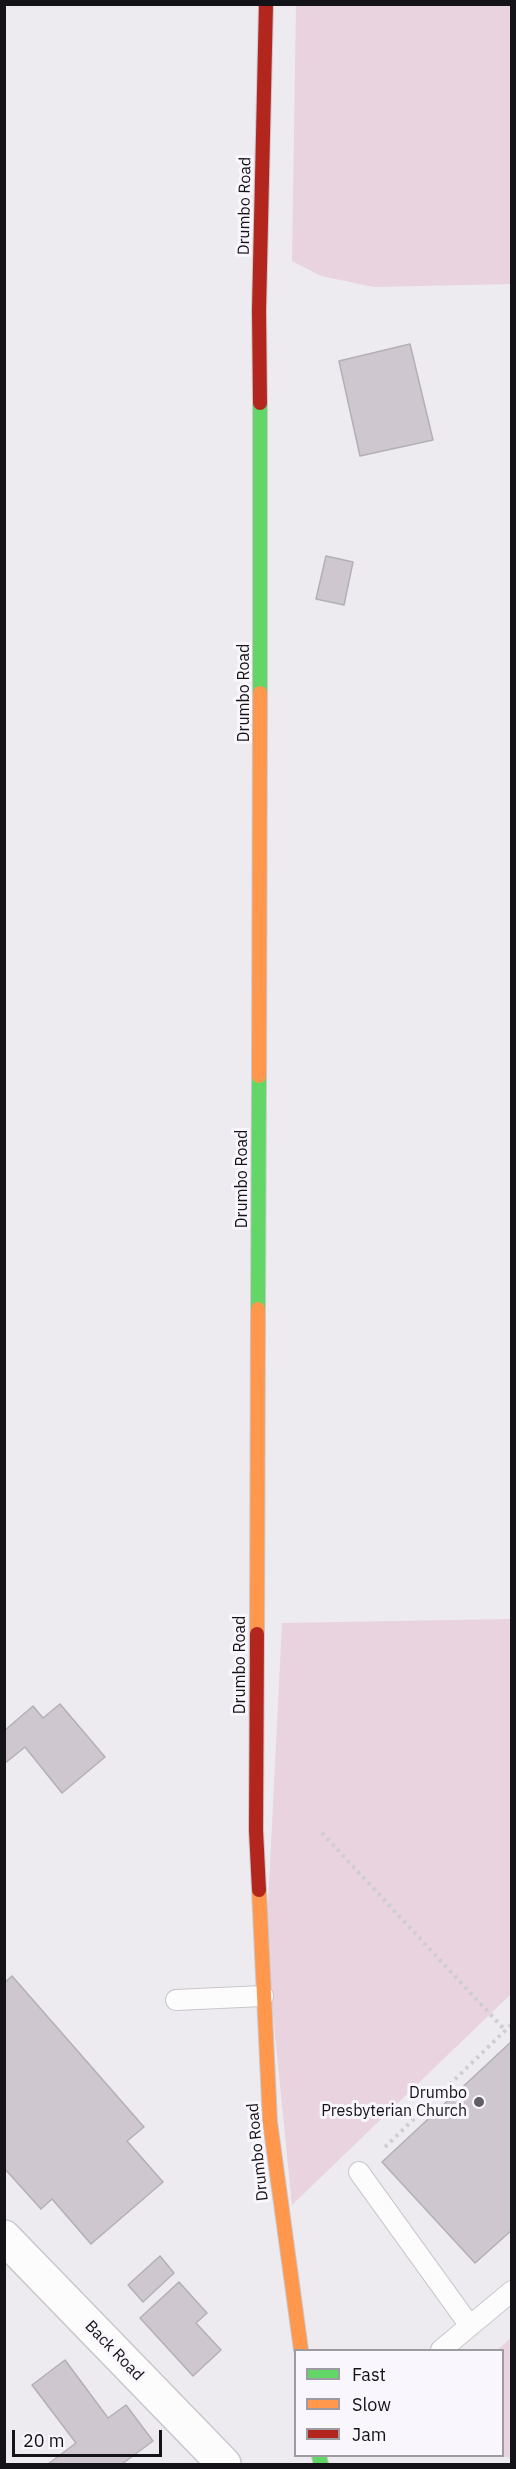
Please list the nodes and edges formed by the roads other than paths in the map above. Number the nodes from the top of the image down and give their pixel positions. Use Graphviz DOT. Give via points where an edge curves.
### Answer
graph roads {
  1 [pos="266,4"];
  2 [pos="263,1996"];
  3 [pos="176,2000"];
  4 [pos="359,2172"];
  5 [pos="4,2237"];
  6 [pos="512,2291"];
  7 [pos="470,2326"];
  8 [pos="301,2349"];
  9 [pos="442,2349"];
  10 [pos="224,2464"];
  1 -- 2 [label="street, Drumbo Road" via="259,310 256,1818"];
  2 -- 3 [label="lane"];
  2 -- 8 [label="street, Drumbo Road" via="270,2122"];
  4 -- 7 [label="lane"];
  5 -- 10 [label="street, Back Road"];
  6 -- 7 [label="lane"];
  7 -- 9 [label="lane"];
}
